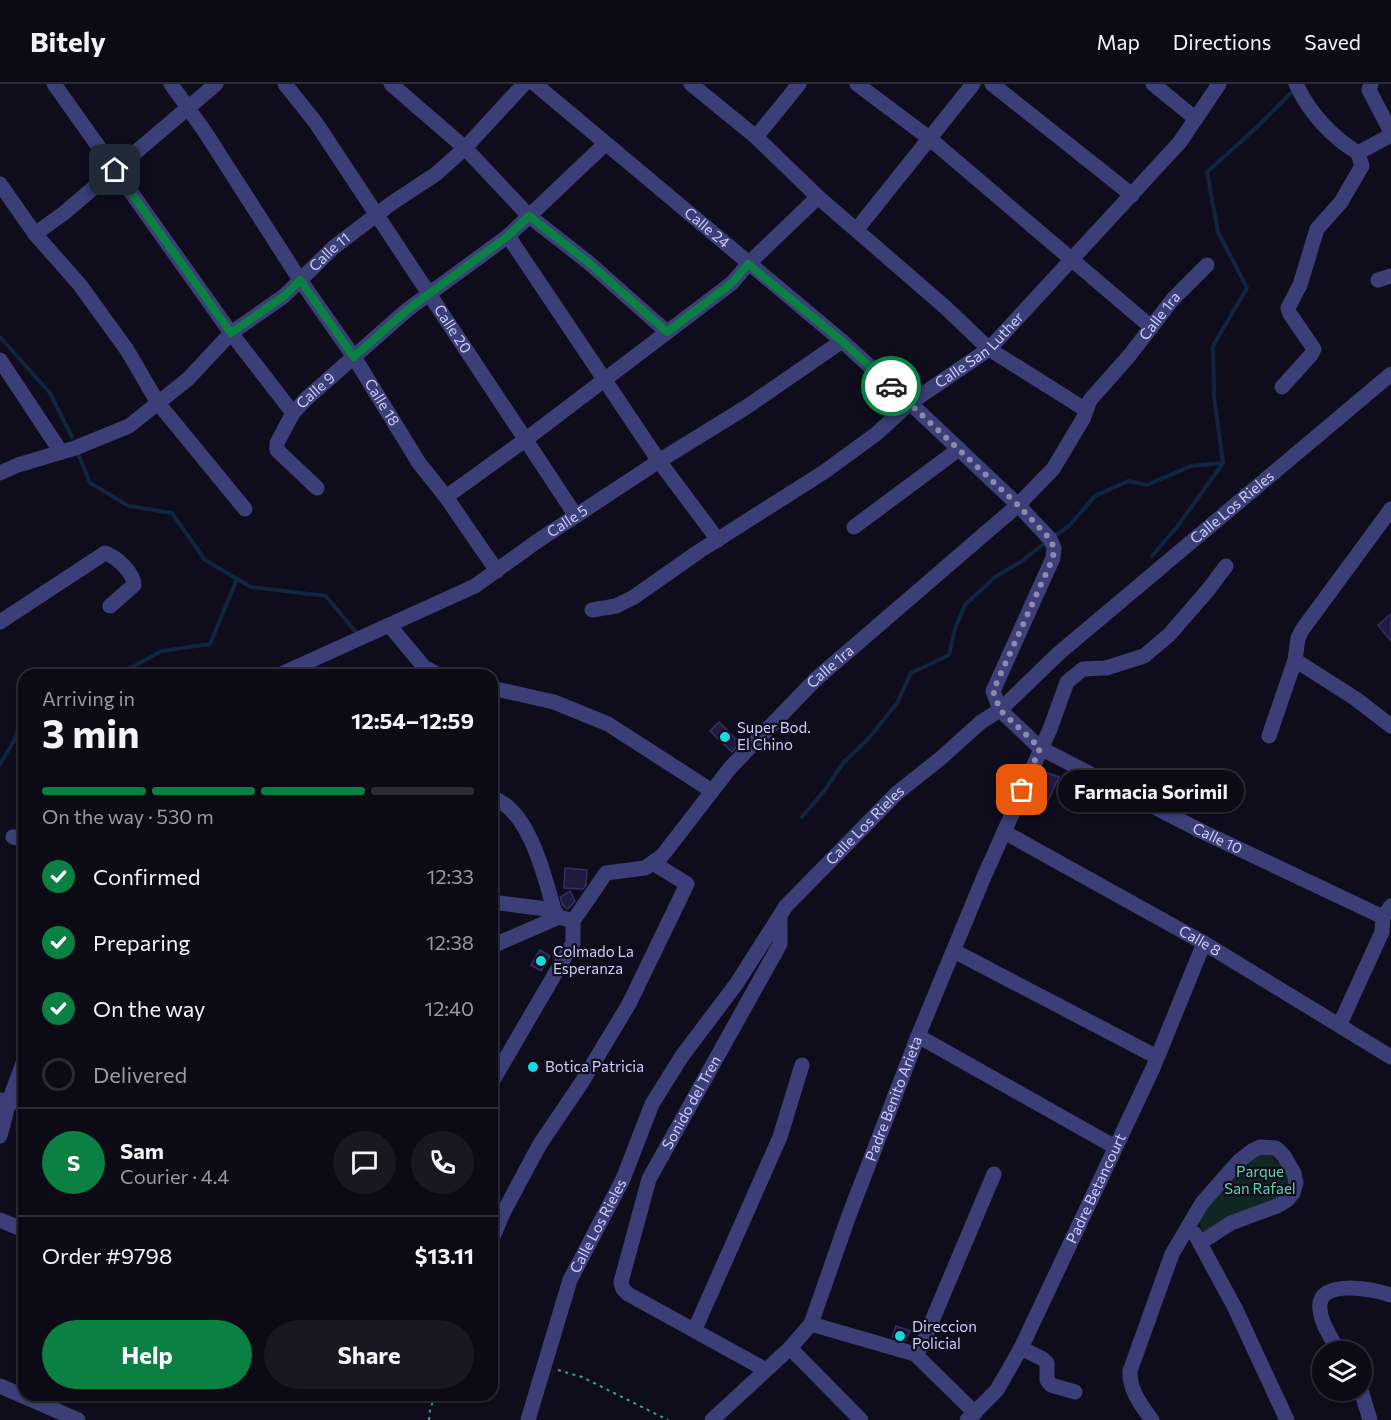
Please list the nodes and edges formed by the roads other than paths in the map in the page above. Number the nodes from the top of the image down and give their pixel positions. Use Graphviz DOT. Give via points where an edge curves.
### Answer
graph roads {
  1 [pos="54,84"];
  2 [pos="171,84"];
  3 [pos="216,84"];
  4 [pos="285,84"];
  5 [pos="391,84"];
  6 [pos="524,84"];
  7 [pos="535,84"];
  8 [pos="691,84"];
  9 [pos="799,84"];
  10 [pos="857,84"];
  11 [pos="973,84"];
  12 [pos="992,84"];
  13 [pos="1153,84"];
  14 [pos="1219,84"];
  15 [pos="1370,86"];
  16 [pos="1299,90"];
  17 [pos="188,108"];
  18 [pos="1196,118"];
  19 [pos="1391,134"];
  20 [pos="756,137"];
  21 [pos="929,138"];
  22 [pos="605,144"];
  23 [pos="465,148"];
  24 [pos="1358,153"];
  25 [pos="115,170"];
  26 [pos="0,184"];
  27 [pos="1132,195"];
  28 [pos="818,197"];
  29 [pos="377,215"];
  30 [pos="529,216"];
  31 [pos="857,229"];
  32 [pos="35,234"];
  33 [pos="508,236"];
  34 [pos="1072,260"];
  35 [pos="748,264"];
  36 [pos="1207,265"];
  37 [pos="300,280"];
  38 [pos="429,293"];
  39 [pos="1151,327"];
  40 [pos="667,332"];
  41 [pos="231,333"];
  42 [pos="842,341"];
  43 [pos="989,349"];
  44 [pos="354,357"];
  45 [pos="0,360"];
  46 [pos="1391,374"];
  47 [pos="606,379"];
  48 [pos="1282,387"];
  49 [pos="159,402"];
  50 [pos="910,403"];
  51 [pos="1086,410"];
  52 [pos="293,413"];
  53 [pos="525,440"];
  54 [pos="959,449"];
  55 [pos="61,452"];
  56 [pos="659,461"];
  57 [pos="0,473"];
  58 [pos="317,488"];
  59 [pos="446,497"];
  60 [pos="1018,505"];
  61 [pos="245,509"];
  62 [pos="1391,510"];
  63 [pos="576,516"];
  64 [pos="854,527"];
  65 [pos="718,540"];
  66 [pos="1226,566"];
  67 [pos="497,571"];
  68 [pos="110,606"];
  69 [pos="592,610"];
  70 [pos="0,622"];
  71 [pos="389,625"];
  72 [pos="1295,660"];
  73 [pos="292,669"];
  74 [pos="428,669"];
  75 [pos="498,689"];
  76 [pos="1000,710"];
  77 [pos="1391,726"];
  78 [pos="1269,736"];
  79 [pos="1040,748"];
  80 [pos="712,791"];
  81 [pos="498,800"];
  82 [pos="1004,832"];
  83 [pos="653,863"];
  84 [pos="498,903"];
  85 [pos="1387,911"];
  86 [pos="562,916"];
  87 [pos="780,917"];
  88 [pos="498,943"];
  89 [pos="1204,944"];
  90 [pos="954,951"];
  91 [pos="1340,1024"];
  92 [pos="918,1036"];
  93 [pos="1157,1057"];
  94 [pos="1391,1057"];
  95 [pos="802,1065"];
  96 [pos="498,1072"];
  97 [pos="18,1079"];
  98 [pos="11,1101"];
  99 [pos="0,1137"];
  100 [pos="1115,1147"];
  101 [pos="994,1174"];
  102 [pos="498,1212"];
  103 [pos="0,1220"];
  104 [pos="1190,1223"];
  105 [pos="18,1228"];
  106 [pos="1200,1243"];
  107 [pos="1391,1295"];
  108 [pos="811,1324"];
  109 [pos="695,1329"];
  110 [pos="1333,1341"];
  111 [pos="790,1348"];
  112 [pos="1021,1348"];
  113 [pos="915,1354"];
  114 [pos="766,1370"];
  115 [pos="0,1386"];
  116 [pos="1075,1392"];
  117 [pos="18,1394"];
  118 [pos="34,1401"];
  119 [pos="1364,1401"];
  120 [pos="728,1415"];
  121 [pos="971,1416"];
  122 [pos="78,1420"];
  123 [pos="528,1420"];
  124 [pos="711,1420"];
  125 [pos="861,1420"];
  126 [pos="1152,1420"];
  127 [pos="1287,1420"];
  128 [pos="1370,1420"];
  1 -- 25 [label="street"];
  2 -- 17 [label="street, Calle 18"];
  3 -- 17 [label="street"];
  4 -- 29 [label="street, Calle 20"];
  5 -- 23 [label="street"];
  6 -- 23 [label="street, Calle 11"];
  7 -- 22 [label="street, Calle 24"];
  8 -- 20 [label="street"];
  9 -- 20 [label="street"];
  10 -- 21 [label="street"];
  11 -- 21 [label="street"];
  12 -- 27 [label="street"];
  13 -- 18 [label="street"];
  14 -- 18 [label="street, Calle San Luther"];
  15 -- 19 [label="street" via="1368,90"];
  16 -- 24 [label="street" via="1309,109 1339,141"];
  17 -- 25 [label="street"];
  17 -- 37 [label="street, Calle 18"];
  18 -- 27 [label="street, Calle San Luther" via="1180,142"];
  19 -- 24 [label="street"];
  20 -- 28 [label="street"];
  21 -- 31 [label="street"];
  21 -- 34 [label="street"];
  22 -- 30 [label="street, Calle 9"];
  22 -- 35 [label="street, Calle 24"];
  23 -- 29 [label="street, Calle 11" via="436,174"];
  23 -- 30 [label="street"];
  24 -- 48 [label="street" via="1362,166 1341,202 1317,229 1300,285 1288,308 1314,349"];
  25 -- 32 [label="street"];
  25 -- 41 [label="street"];
  26 -- 32 [label="street"];
  27 -- 34 [label="street, Calle San Luther"];
  28 -- 31 [label="street"];
  28 -- 35 [label="street"];
  29 -- 37 [label="street, Calle 11" via="334,247"];
  29 -- 38 [label="street, Calle 20"];
  30 -- 33 [label="street, Calle 9"];
  30 -- 40 [label="street"];
  31 -- 43 [label="street"];
  32 -- 49 [label="street" via="80,285"];
  33 -- 38 [label="street, Calle 9"];
  33 -- 47 [label="street"];
  34 -- 39 [label="street"];
  34 -- 43 [label="street, Calle San Luther"];
  35 -- 40 [label="street" via="732,283"];
  35 -- 42 [label="street, Calle 24"];
  36 -- 39 [label="street, Calle 1ra"];
  37 -- 41 [label="street, Calle 11"];
  37 -- 44 [label="street, Calle 18"];
  38 -- 44 [label="street, Calle 9"];
  38 -- 53 [label="street, Calle 20"];
  39 -- 51 [label="street, Calle 1ra" via="1090,400"];
  40 -- 47 [label="street"];
  41 -- 49 [label="street, Calle 11" via="188,379"];
  41 -- 52 [label="street"];
  42 -- 50 [label="street, Calle 24"];
  42 -- 56 [label="street, Calle 5"];
  43 -- 50 [label="street, Calle San Luther"];
  43 -- 51 [label="street"];
  44 -- 52 [label="street, Calle 9"];
  44 -- 59 [label="street, Calle 18" via="419,463"];
  45 -- 55 [label="street"];
  46 -- 76 [label="street, Calle Los Rieles" via="1059,653"];
  47 -- 53 [label="street"];
  47 -- 56 [label="street"];
  49 -- 55 [label="street, Calle 11" via="129,426"];
  49 -- 61 [label="street"];
  50 -- 54 [label="street, Calle 24"];
  50 -- 65 [label="street, Calle San Luther" via="824,472"];
  51 -- 60 [label="street, Calle 1ra" via="1053,469"];
  52 -- 58 [label="street, Calle 9" via="277,450"];
  53 -- 59 [label="street"];
  53 -- 63 [label="street, Calle 20"];
  54 -- 60 [label="street, Calle 24"];
  54 -- 64 [label="street"];
  55 -- 57 [label="street, Calle 11"];
  56 -- 63 [label="street, Calle 5"];
  56 -- 65 [label="street"];
  59 -- 67 [label="street, Calle 18"];
  60 -- 76 [label="street, Calle 24" via="1054,548 1053,558 993,691"];
  60 -- 80 [label="street, Calle 1ra" via="816,679"];
  62 -- 72 [label="street" via="1302,630"];
  63 -- 67 [label="street, Calle 5"];
  65 -- 69 [label="street, Calle San Luther" via="634,597 616,606"];
  66 -- 79 [label="street, Padre Benito Arieta" via="1169,635 1144,656 1106,668 1083,669 1067,681"];
  67 -- 71 [label="street, Calle 5" via="475,586"];
  68 -- 70 [label="street" via="134,585 134,579 114,556 105,553"];
  71 -- 73 [label="street, Calle 5"];
  71 -- 74 [label="street"];
  72 -- 77 [label="street"];
  72 -- 78 [label="street"];
  75 -- 80 [label="street" via="554,702 608,724"];
  76 -- 79 [label="street, Calle 10"];
  76 -- 87 [label="street, Calle Los Rieles" via="897,793 786,906"];
  79 -- 82 [label="street, Padre Benito Arieta"];
  79 -- 85 [label="street, Calle 10" via="1201,831"];
  80 -- 83 [label="street, Calle 1ra"];
  81 -- 86 [label="street" via="517,817 538,854"];
  82 -- 89 [label="street, Calle 8"];
  82 -- 90 [label="street, Padre Benito Arieta"];
  83 -- 86 [label="street" via="645,868 606,873"];
  83 -- 102 [label="street" via="687,884 629,1004"];
  84 -- 86 [label="street"];
  85 -- 91 [label="street" via="1382,932"];
  86 -- 88 [label="street"];
  86 -- 96 [label="street" via="573,943"];
  87 -- 109 [label="street, Sonido del Tren" via="780,944 649,1179 621,1282 628,1294"];
  87 -- 123 [label="street, Calle Los Rieles" via="652,1104 623,1179 570,1280"];
  89 -- 91 [label="street, Calle 8"];
  89 -- 93 [label="street, Padre Betancourt"];
  90 -- 92 [label="street, Padre Benito Arieta"];
  90 -- 93 [label="street"];
  91 -- 94 [label="street, Calle 8"];
  92 -- 100 [label="street"];
  92 -- 108 [label="street, Padre Benito Arieta"];
  93 -- 100 [label="street, Padre Betancourt"];
  95 -- 109 [label="street" via="780,1137"];
  97 -- 98 [label="street"];
  98 -- 99 [label="street"];
  100 -- 112 [label="street, Padre Betancourt"];
  101 -- 113 [label="street"];
  103 -- 105 [label="street"];
  104 -- 106 [label="street"];
  104 -- 106 [label="street" via="1202,1203 1252,1151 1268,1146 1284,1156 1296,1183 1287,1200 1231,1223"];
  104 -- 126 [label="street" via="1168,1265 1132,1359 1129,1381"];
  106 -- 127 [label="street"];
  107 -- 110 [label="street" via="1358,1288 1327,1293 1320,1310"];
  108 -- 111 [label="street, Padre Benito Arieta"];
  108 -- 113 [label="street"];
  109 -- 114 [label="street"];
  111 -- 114 [label="street, Padre Benito Arieta"];
  111 -- 125 [label="street"];
  112 -- 116 [label="street" via="1047,1363 1047,1380 1051,1385"];
  112 -- 121 [label="street, Padre Betancourt" via="997,1390"];
  113 -- 121 [label="street"];
  114 -- 120 [label="street, Padre Benito Arieta"];
  115 -- 117 [label="street"];
  118 -- 122 [label="street"];
  119 -- 128 [label="street"];
  120 -- 124 [label="street, Padre Benito Arieta"];
}
